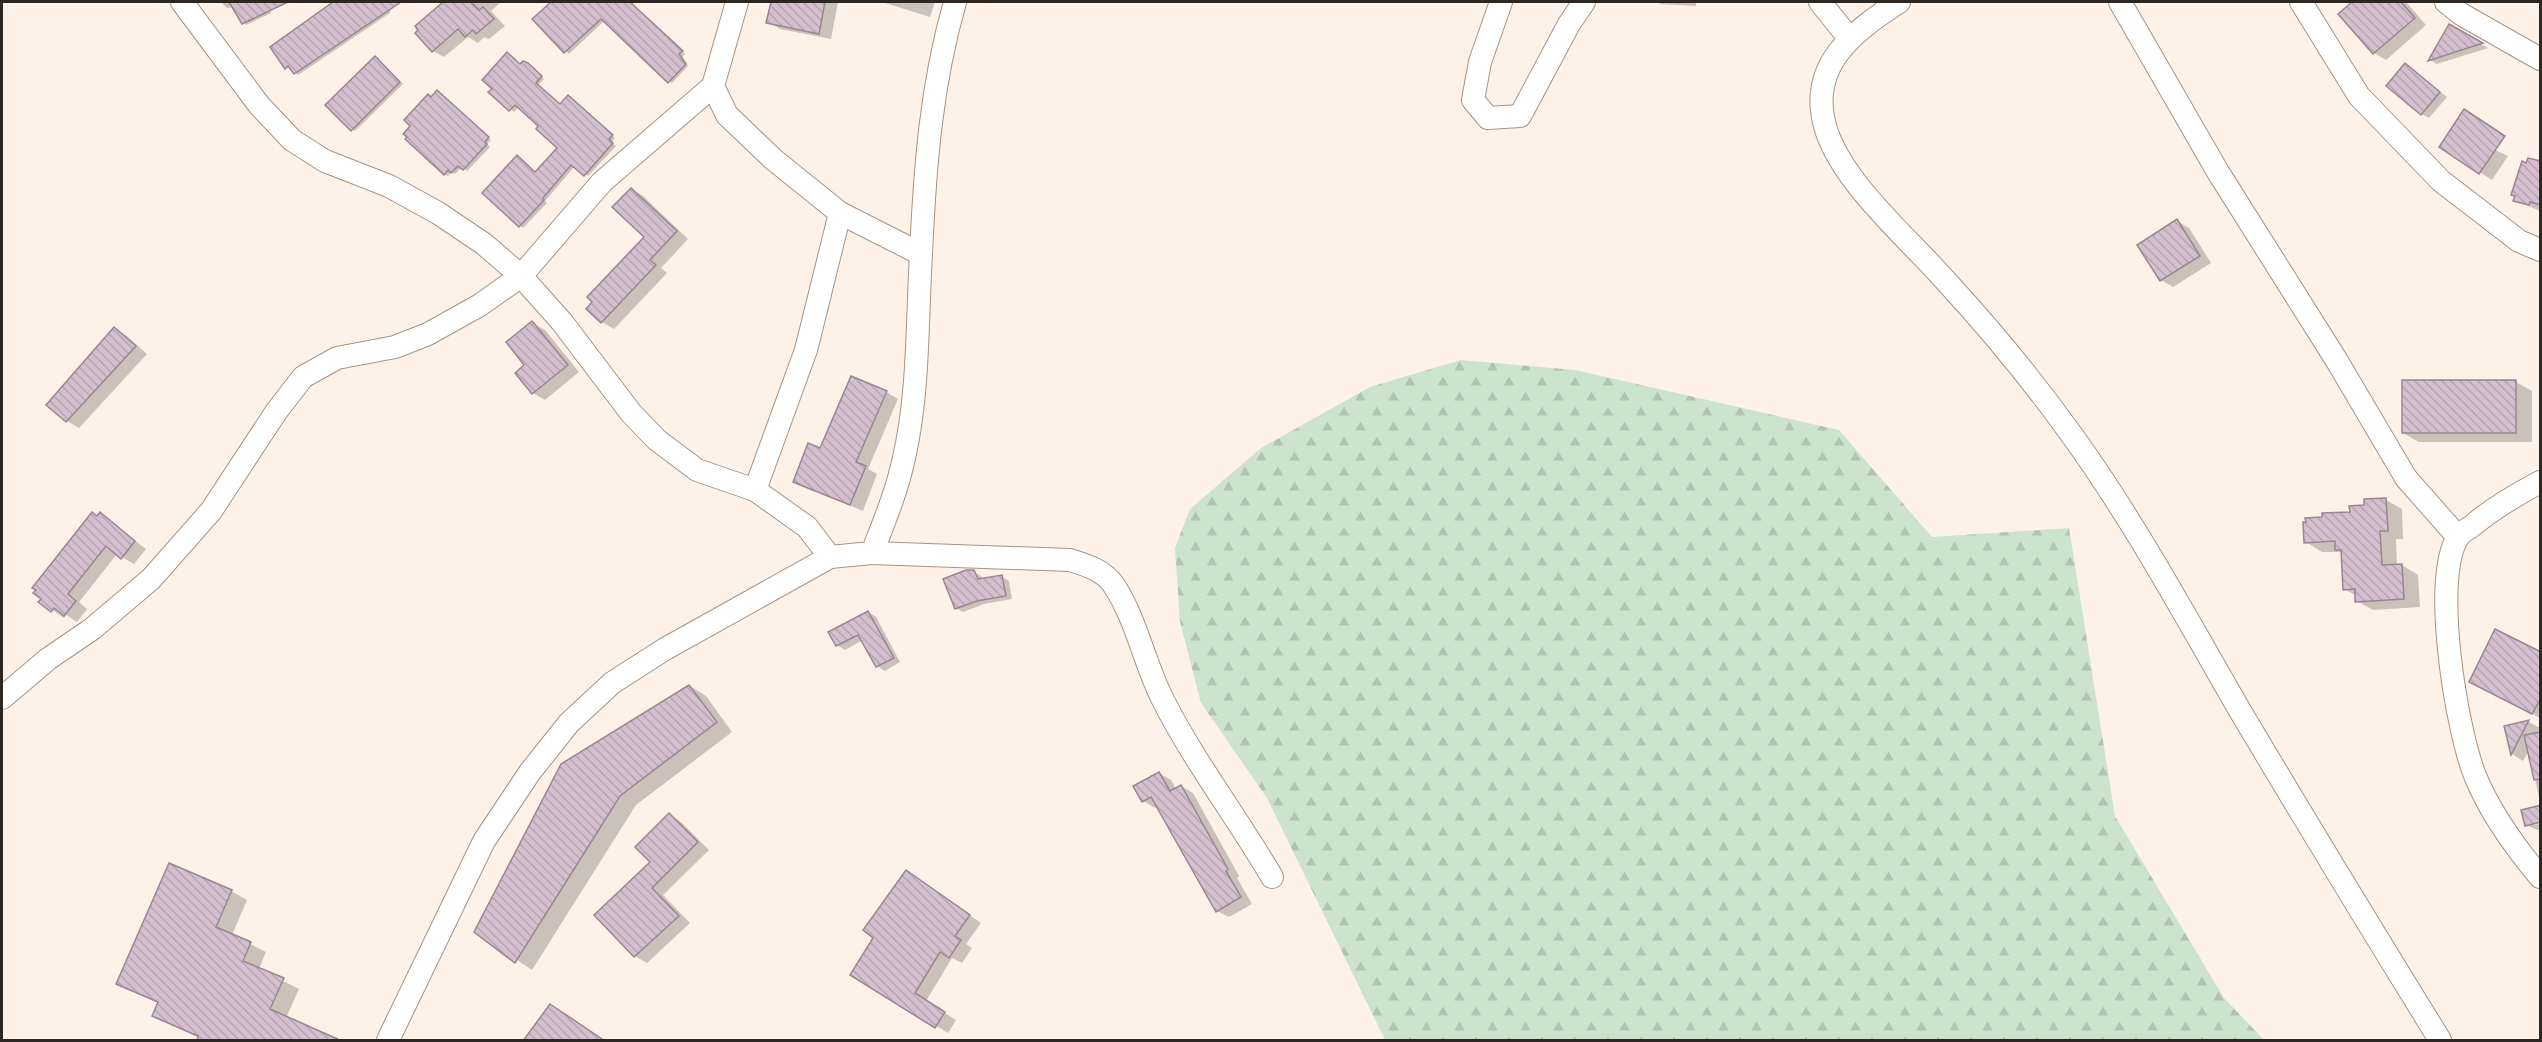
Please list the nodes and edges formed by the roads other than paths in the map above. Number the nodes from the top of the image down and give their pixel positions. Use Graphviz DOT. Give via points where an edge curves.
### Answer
graph roads {
  1 [pos="182,2"];
  2 [pos="737,2"];
  3 [pos="955,2"];
  4 [pos="1501,2"];
  5 [pos="1584,2"];
  6 [pos="1820,2"];
  7 [pos="1899,2"];
  8 [pos="2120,2"];
  9 [pos="2301,2"];
  10 [pos="2446,2"];
  11 [pos="1849,38"];
  12 [pos="2541,59"];
  13 [pos="713,86"];
  14 [pos="840,213"];
  15 [pos="2541,250"];
  16 [pos="921,254"];
  17 [pos="521,276"];
  18 [pos="2541,482"];
  19 [pos="755,490"];
  20 [pos="2458,537"];
  21 [pos="872,553"];
  22 [pos="830,557"];
  23 [pos="2,698"];
  24 [pos="1272,877"];
  25 [pos="2541,877"];
  26 [pos="388,1041"];
  27 [pos="2440,1041"];
  1 -- 17 [label="street" via="259,105 292,140 325,161 389,186 438,213 484,244"];
  2 -- 13 [label="street"];
  3 -- 16 [label="street" via="935,86"];
  4 -- 5 [label="street" via="1480,62 1473,100 1488,118 1520,116"];
  6 -- 11 [label="street"];
  7 -- 11 [label="street"];
  8 -- 20 [label="street" via="2218,172 2406,478"];
  9 -- 15 [label="street" via="2359,96 2441,181 2519,241"];
  10 -- 12 [label="street"];
  11 -- 27 [label="street" via="1823,76 1820,105 1836,154 1894,229 2012,354 2075,440 2130,522 2313,835"];
  13 -- 14 [label="street" via="727,115 773,159"];
  13 -- 17 [label="street" via="602,182"];
  14 -- 16 [label="street"];
  14 -- 19 [label="street" via="806,350"];
  16 -- 21 [label="street" via="917,353 904,458"];
  17 -- 19 [label="street" via="562,321 630,413 657,440 697,470"];
  17 -- 23 [label="street" via="428,334 395,347 337,358 303,377 211,512 151,579"];
  18 -- 20 [label="street" via="2493,508"];
  19 -- 22 [label="street" via="807,527"];
  20 -- 25 [label="street" via="2449,562 2448,637 2464,742 2483,794 2517,849"];
  21 -- 22 [label="street"];
  21 -- 24 [label="street" via="1070,560 1102,573 1113,584 1128,614 1162,698"];
  22 -- 26 [label="street" via="665,649 612,683 569,723 530,772 484,841"];
}
